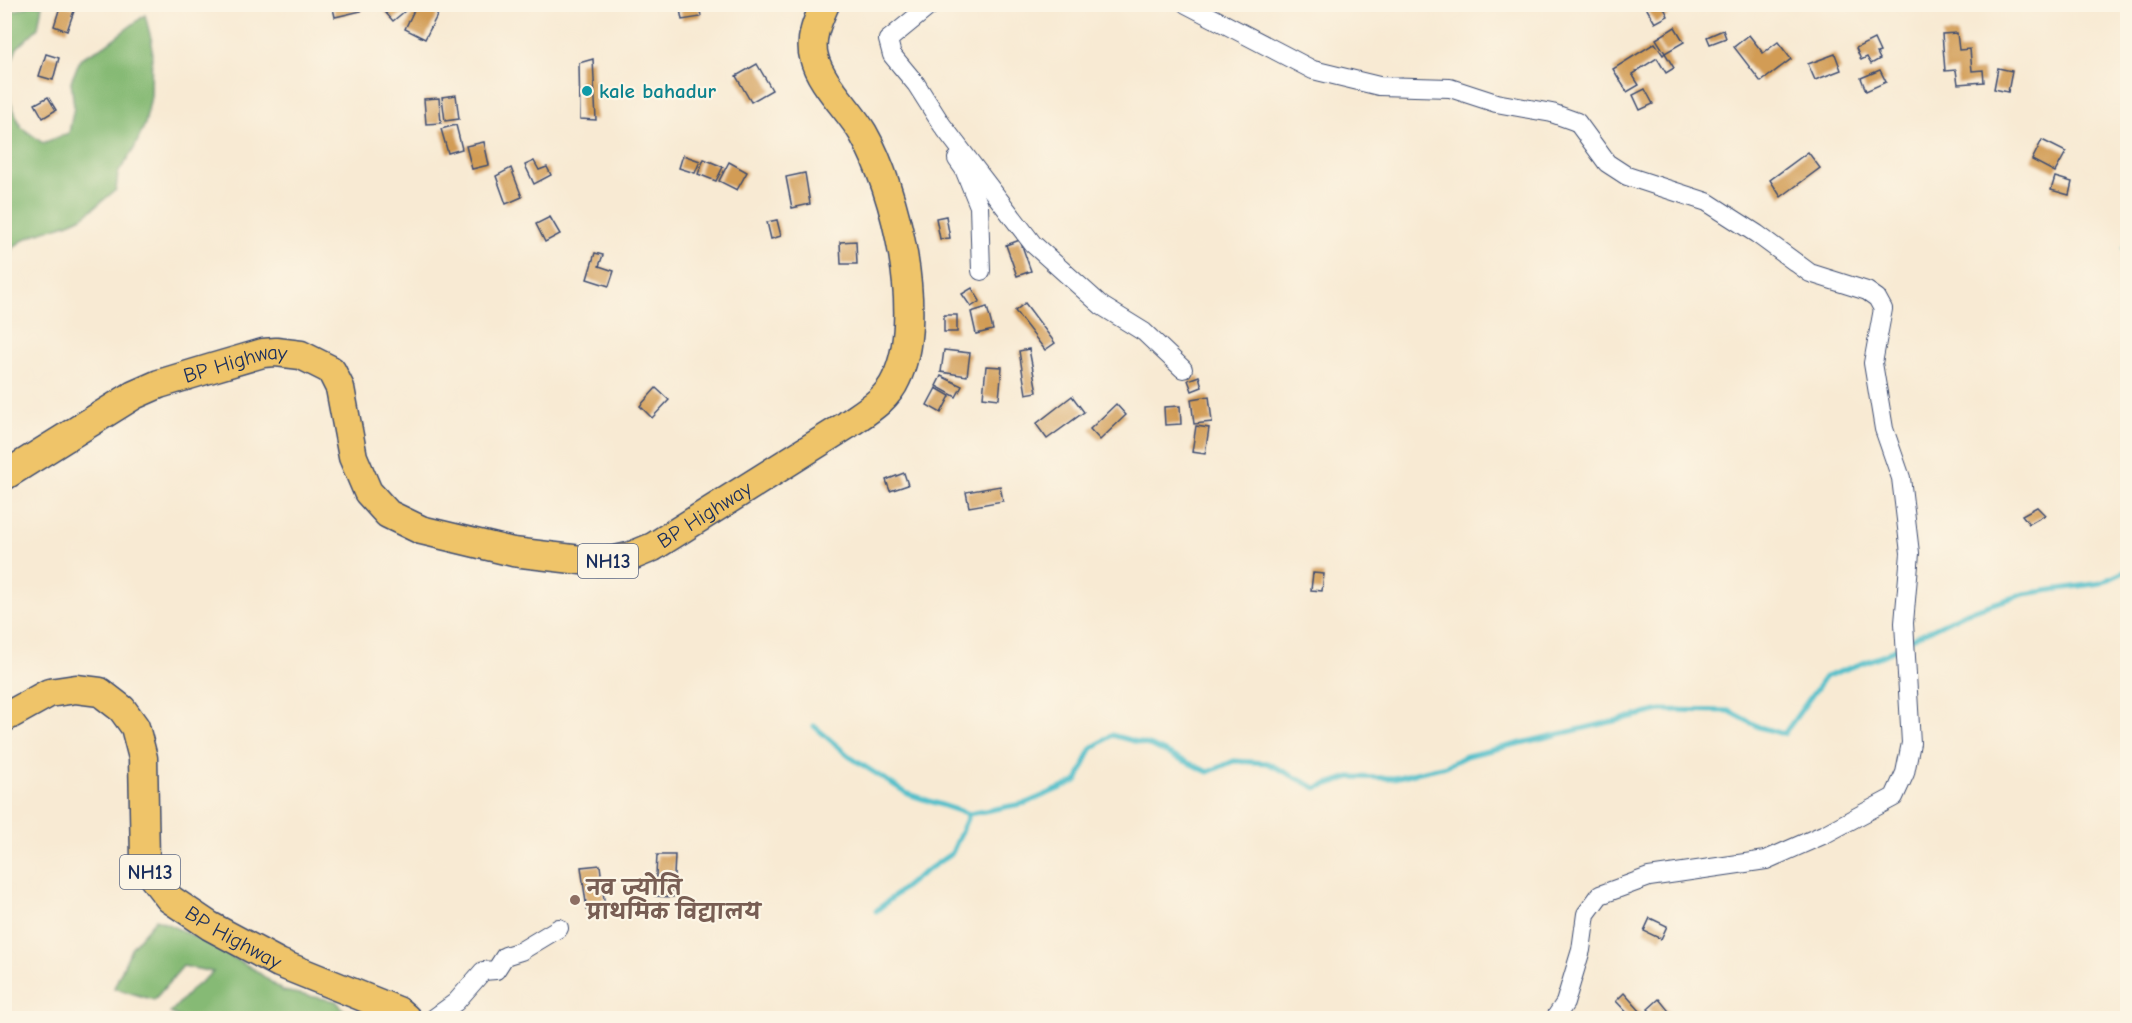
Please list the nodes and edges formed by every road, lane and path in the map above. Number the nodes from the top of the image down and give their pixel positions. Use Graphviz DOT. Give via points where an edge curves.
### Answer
graph roads {
  1 [pos="825,4"];
  2 [pos="932,4"];
  3 [pos="1186,4"];
  4 [pos="916,84"];
  5 [pos="981,271"];
  6 [pos="1183,369"];
  7 [pos="4,476"];
  8 [pos="4,718"];
  9 [pos="559,928"];
  10 [pos="406,1018"];
  11 [pos="434,1018"];
  12 [pos="1555,1018"];
  1 -- 7 [label="highway, BP Highway / NH13" via="814,34 813,56 821,74 865,135 899,232 907,277 907,329 897,379 875,405 847,425 653,547 611,561 513,552 421,530 388,514 368,492 353,457 340,388 332,370 301,355 276,352 159,384 134,395"];
  2 -- 4 [label="street" via="888,40 892,55"];
  3 -- 12 [label="street" via="1313,70 1379,86 1450,88 1577,122 1607,163 1627,176 1707,202 1810,273 1867,291 1883,309 1873,363 1884,429 1900,478 1910,553 1904,623 1911,743 1905,773 1894,797 1766,860 1649,877 1600,895 1586,914 1581,950 1565,1003"];
  4 -- 5 [label="street" via="964,169 979,207"];
  4 -- 6 [label="street" via="942,125 1033,244 1102,306 1144,332"];
  8 -- 10 [label="highway, BP Highway / NH13" via="50,693 76,689 100,692 122,709 135,727 142,758 145,859 152,876 170,899 210,926 279,963 398,1011"];
  9 -- 11 [label="street" via="505,956 496,970 483,971 456,1002"];
}
